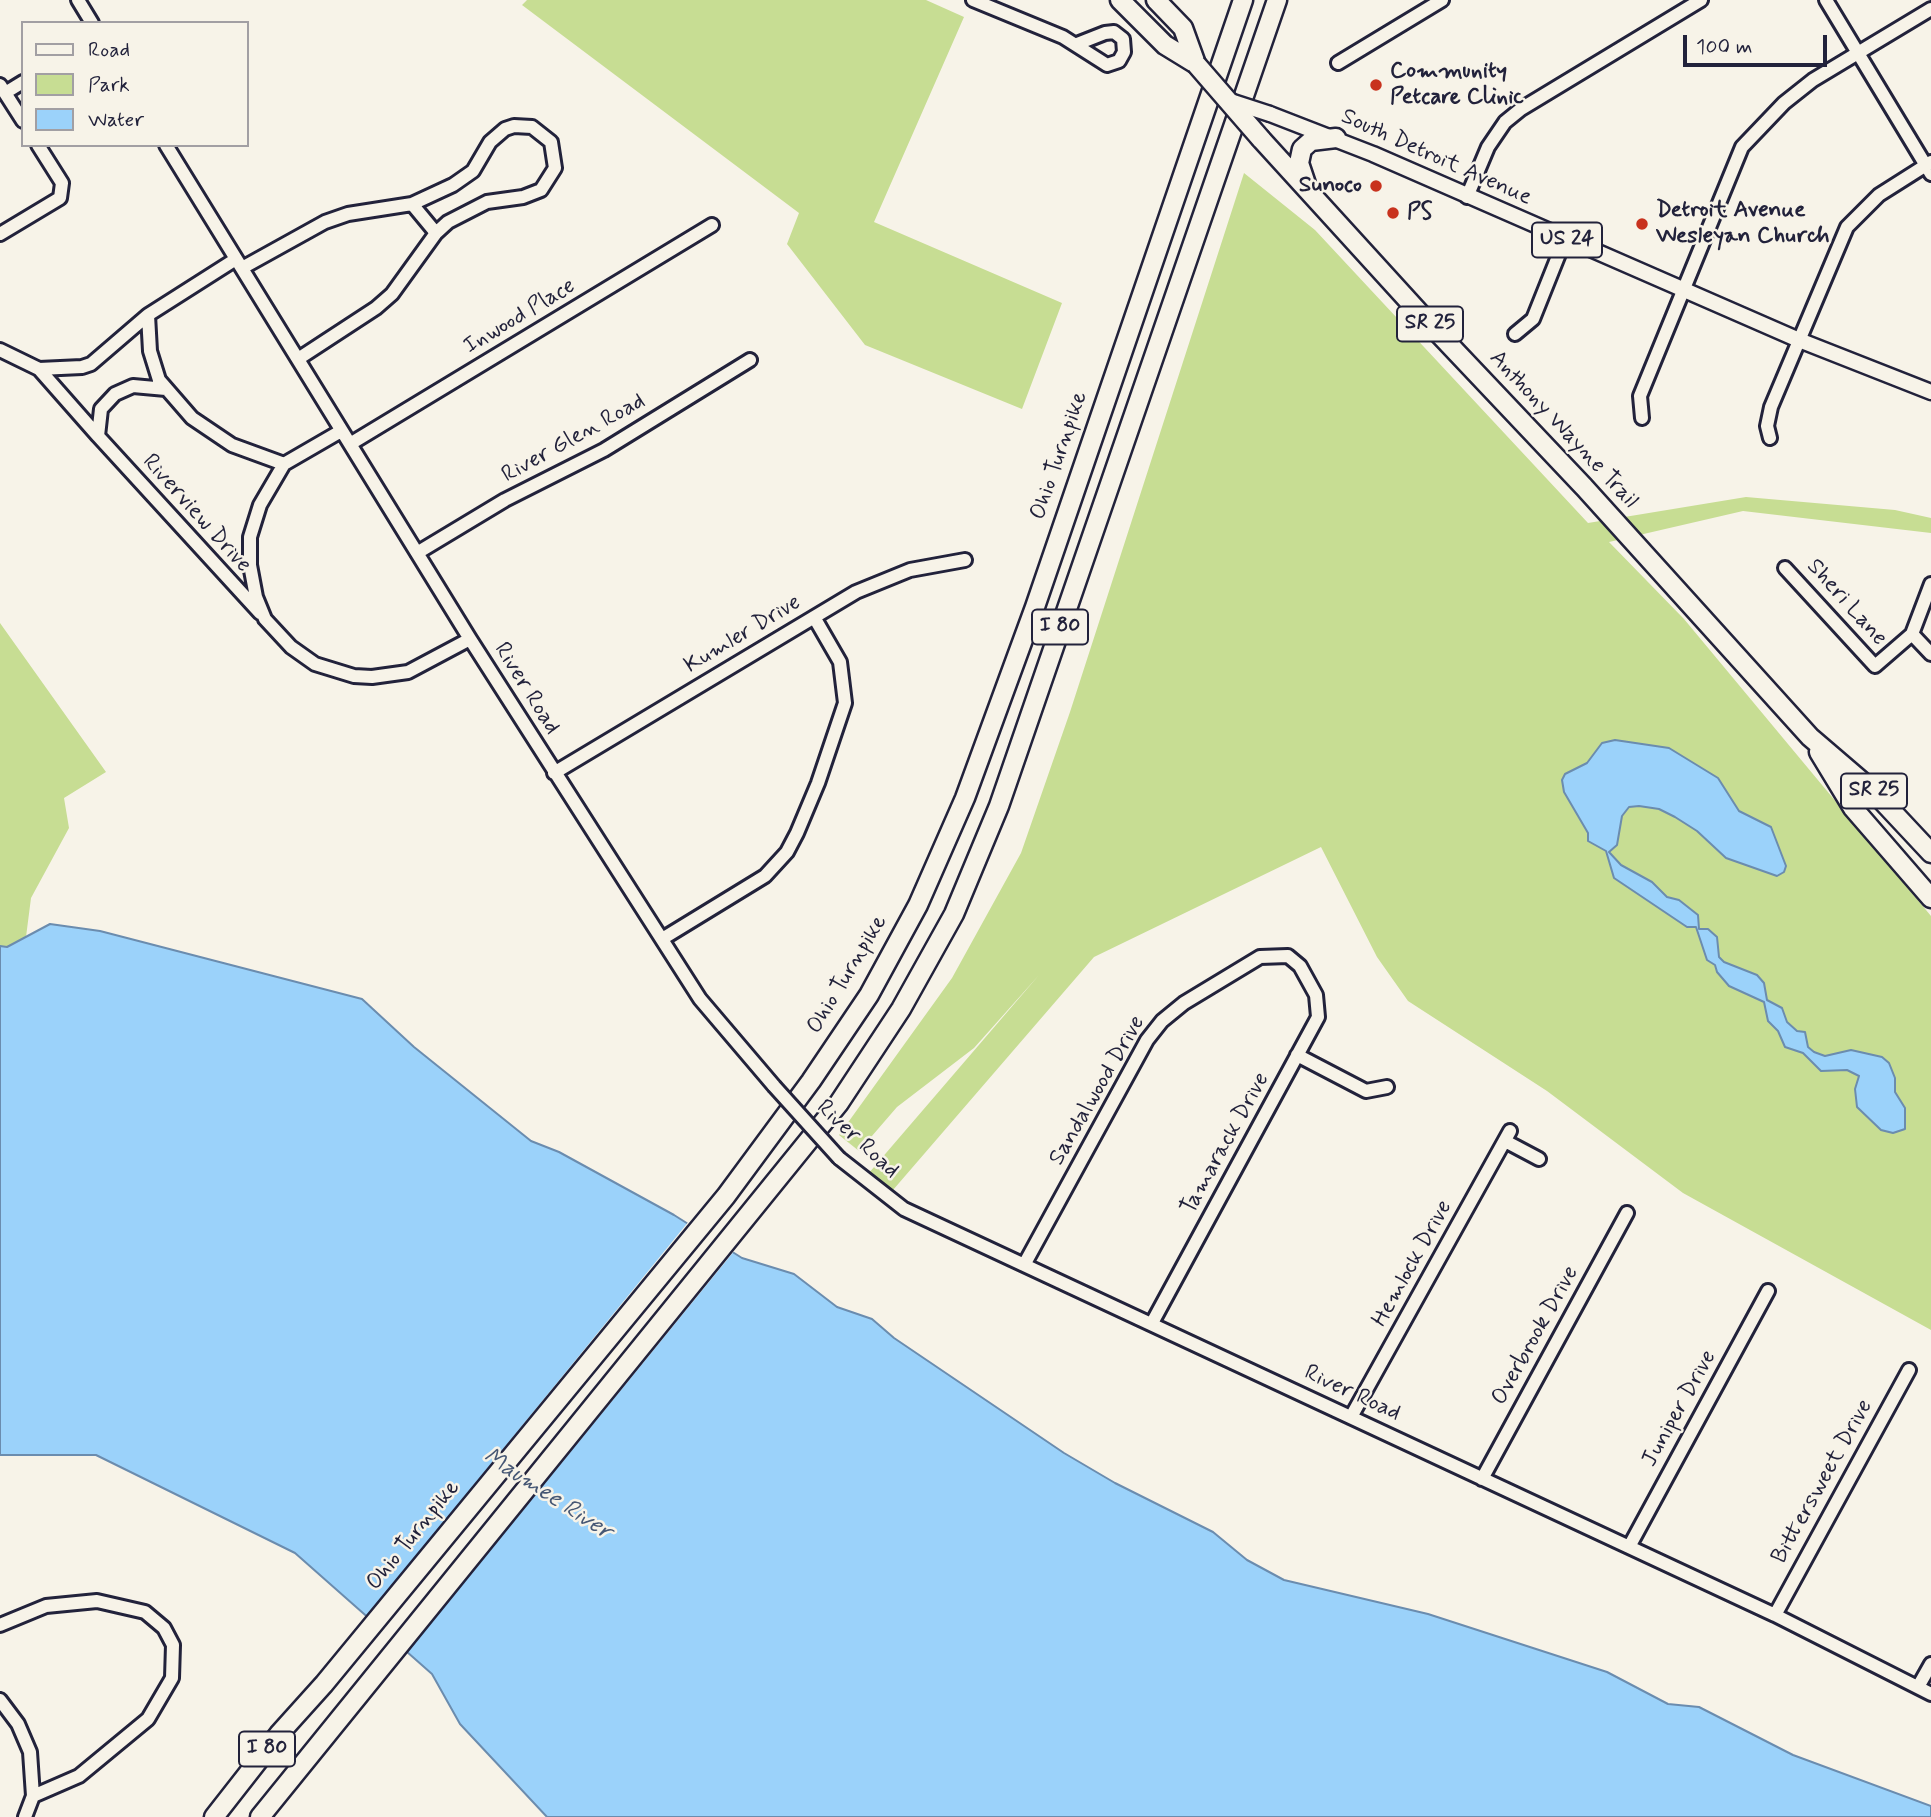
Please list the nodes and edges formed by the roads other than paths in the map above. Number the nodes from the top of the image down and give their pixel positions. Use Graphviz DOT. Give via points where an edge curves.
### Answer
graph roads {
  1 [pos="78,0"];
  2 [pos="1120,0"];
  3 [pos="1156,0"];
  4 [pos="1243,0"];
  5 [pos="1277,0"];
  6 [pos="1442,0"];
  7 [pos="1701,0"];
  8 [pos="1826,0"];
  9 [pos="977,1"];
  10 [pos="1931,9"];
  11 [pos="91,21"];
  12 [pos="1077,44"];
  13 [pos="1858,54"];
  14 [pos="1338,62"];
  15 [pos="1195,64"];
  16 [pos="21,83"];
  17 [pos="2,89"];
  18 [pos="1230,101"];
  19 [pos="21,118"];
  20 [pos="1336,138"];
  21 [pos="39,147"];
  22 [pos="167,147"];
  23 [pos="1929,167"];
  24 [pos="1308,191"];
  25 [pos="1467,197"];
  26 [pos="412,204"];
  27 [pos="712,225"];
  28 [pos="436,233"];
  29 [pos="0,234"];
  30 [pos="1565,239"];
  31 [pos="239,263"];
  32 [pos="1682,289"];
  33 [pos="148,315"];
  34 [pos="1515,334"];
  35 [pos="1798,340"];
  36 [pos="0,350"];
  37 [pos="298,359"];
  38 [pos="750,360"];
  39 [pos="39,369"];
  40 [pos="166,389"];
  41 [pos="1931,392"];
  42 [pos="1642,418"];
  43 [pos="341,431"];
  44 [pos="98,436"];
  45 [pos="1770,438"];
  46 [pos="349,444"];
  47 [pos="284,464"];
  48 [pos="417,553"];
  49 [pos="965,560"];
  50 [pos="1785,568"];
  51 [pos="1931,584"];
  52 [pos="814,617"];
  53 [pos="265,618"];
  54 [pos="1925,622"];
  55 [pos="1912,634"];
  56 [pos="470,639"];
  57 [pos="1931,654"];
  58 [pos="1810,737"];
  59 [pos="554,773"];
  60 [pos="1931,853"];
  61 [pos="1931,898"];
  62 [pos="662,939"];
  63 [pos="1309,982"];
  64 [pos="1297,1055"];
  65 [pos="1387,1087"];
  66 [pos="1539,1160"];
  67 [pos="1627,1213"];
  68 [pos="1024,1265"];
  69 [pos="1768,1291"];
  70 [pos="1152,1323"];
  71 [pos="1909,1370"];
  72 [pos="1352,1417"];
  73 [pos="1482,1479"];
  74 [pos="1629,1547"];
  75 [pos="1775,1615"];
  76 [pos="0,1625"];
  77 [pos="1931,1664"];
  78 [pos="1918,1687"];
  79 [pos="1931,1694"];
  80 [pos="0,1700"];
  81 [pos="33,1796"];
  82 [pos="26,1817"];
  83 [pos="215,1817"];
  84 [pos="260,1817"];
  1 -- 11 [label="street"];
  2 -- 15 [label="highway, Anthony Wayne Trail / US 24" via="1165,46"];
  3 -- 15 [label="highway, Anthony Wayne Trail / US 24" via="1183,28"];
  4 -- 83 [label="highway, Ohio Turnpike / I 80" via="965,798 918,905 869,995 726,1196"];
  5 -- 84 [label="highway, I 80" via="999,806 954,914 901,1009 839,1103"];
  6 -- 14 [label="street"];
  7 -- 25 [label="street" via="1505,122 1488,147"];
  8 -- 13 [label="street"];
  9 -- 12 [label="street"];
  10 -- 13 [label="street"];
  13 -- 23 [label="street"];
  13 -- 32 [label="street" via="1784,103 1742,147"];
  15 -- 18 [label="highway, Anthony Wayne Trail / US 24, bridge"];
  16 -- 17 [label="street"];
  17 -- 19 [label="street"];
  18 -- 20 [label="main road, South Detroit Avenue / US 24, bridge"];
  18 -- 24 [label="highway, Anthony Wayne Trail / SR 25, bridge"];
  20 -- 24 [label="highway" via="1311,141 1302,149 1299,163"];
  20 -- 25 [label="main road, South Detroit Avenue / US 24"];
  21 -- 29 [label="street" via="62,183 60,198"];
  22 -- 31 [label="street, River Road"];
  23 -- 35 [label="street" via="1878,195 1847,227"];
  24 -- 58 [label="highway, Anthony Wayne Trail / SR 25"];
  25 -- 30 [label="main road, South Detroit Avenue / US 24"];
  26 -- 28 [label="street"];
  26 -- 28 [label="street" via="464,179 505,130 532,127 551,142 555,168 541,190 523,198 475,206"];
  26 -- 31 [label="street" via="348,214"];
  27 -- 46 [label="street, Inwood Place"];
  28 -- 37 [label="street" via="392,294"];
  30 -- 32 [label="main road, South Detroit Avenue / US 24"];
  30 -- 34 [label="street" via="1533,319"];
  31 -- 33 [label="street"];
  31 -- 37 [label="street, River Road"];
  32 -- 35 [label="main road, South Detroit Avenue / US 24"];
  32 -- 42 [label="street" via="1640,396"];
  33 -- 39 [label="street" via="91,364"];
  33 -- 40 [label="street" via="150,351"];
  35 -- 41 [label="main road, South Detroit Avenue / US 24"];
  35 -- 45 [label="street" via="1771,407"];
  36 -- 39 [label="street, Riverview Drive"];
  37 -- 43 [label="street, River Road"];
  38 -- 48 [label="street, River Glen Road" via="604,450 505,500"];
  39 -- 44 [label="street, Riverview Drive"];
  40 -- 44 [label="street" via="133,386 115,394 101,409"];
  40 -- 47 [label="street" via="214,434"];
  43 -- 46 [label="street, River Road"];
  43 -- 47 [label="street"];
  44 -- 53 [label="street, Riverview Drive"];
  46 -- 48 [label="street, River Road"];
  47 -- 53 [label="street" via="260,505 250,537 251,581"];
  48 -- 56 [label="street, River Road"];
  49 -- 52 [label="street, Kumler Drive" via="910,570 856,592"];
  50 -- 55 [label="street, Sheri Lane" via="1875,666"];
  51 -- 54 [label="street"];
  52 -- 59 [label="street, Kumler Drive"];
  52 -- 62 [label="street" via="840,662 845,703 797,833 765,876"];
  53 -- 56 [label="street, Riverview Drive" via="291,647 315,664 354,676 408,672"];
  54 -- 55 [label="street"];
  55 -- 57 [label="street"];
  56 -- 59 [label="street, River Road"];
  58 -- 60 [label="highway, Anthony Wayne Trail / SR 25" via="1873,791"];
  58 -- 61 [label="highway, Anthony Wayne Trail / SR 25" via="1853,808"];
  59 -- 62 [label="street, River Road"];
  62 -- 68 [label="street, River Road, bridge" via="700,999 839,1158 904,1209"];
  63 -- 64 [label="street, Tamarack Drive" via="1318,1017"];
  63 -- 68 [label="street, Sandalwood Drive" via="1288,956 1260,957 1161,1021 1146,1040"];
  64 -- 65 [label="street" via="1366,1091"];
  64 -- 70 [label="street, Tamarack Drive"];
  66 -- 72 [label="street, Hemlock Drive" via="1507,1136"];
  67 -- 73 [label="street, Overbrook Drive"];
  68 -- 70 [label="street, River Road"];
  69 -- 74 [label="street, Juniper Drive"];
  70 -- 72 [label="street, River Road"];
  71 -- 75 [label="street, Bittersweet Drive"];
  72 -- 73 [label="street, River Road"];
  73 -- 74 [label="street, River Road"];
  74 -- 75 [label="street, River Road"];
  75 -- 78 [label="street, River Road"];
  76 -- 81 [label="street" via="46,1606 104,1601 152,1616 173,1646 172,1678 148,1718 79,1776"];
  77 -- 78 [label="street"];
  78 -- 79 [label="street, River Road"];
  80 -- 81 [label="street" via="18,1724 30,1752"];
  81 -- 82 [label="street"];
}
